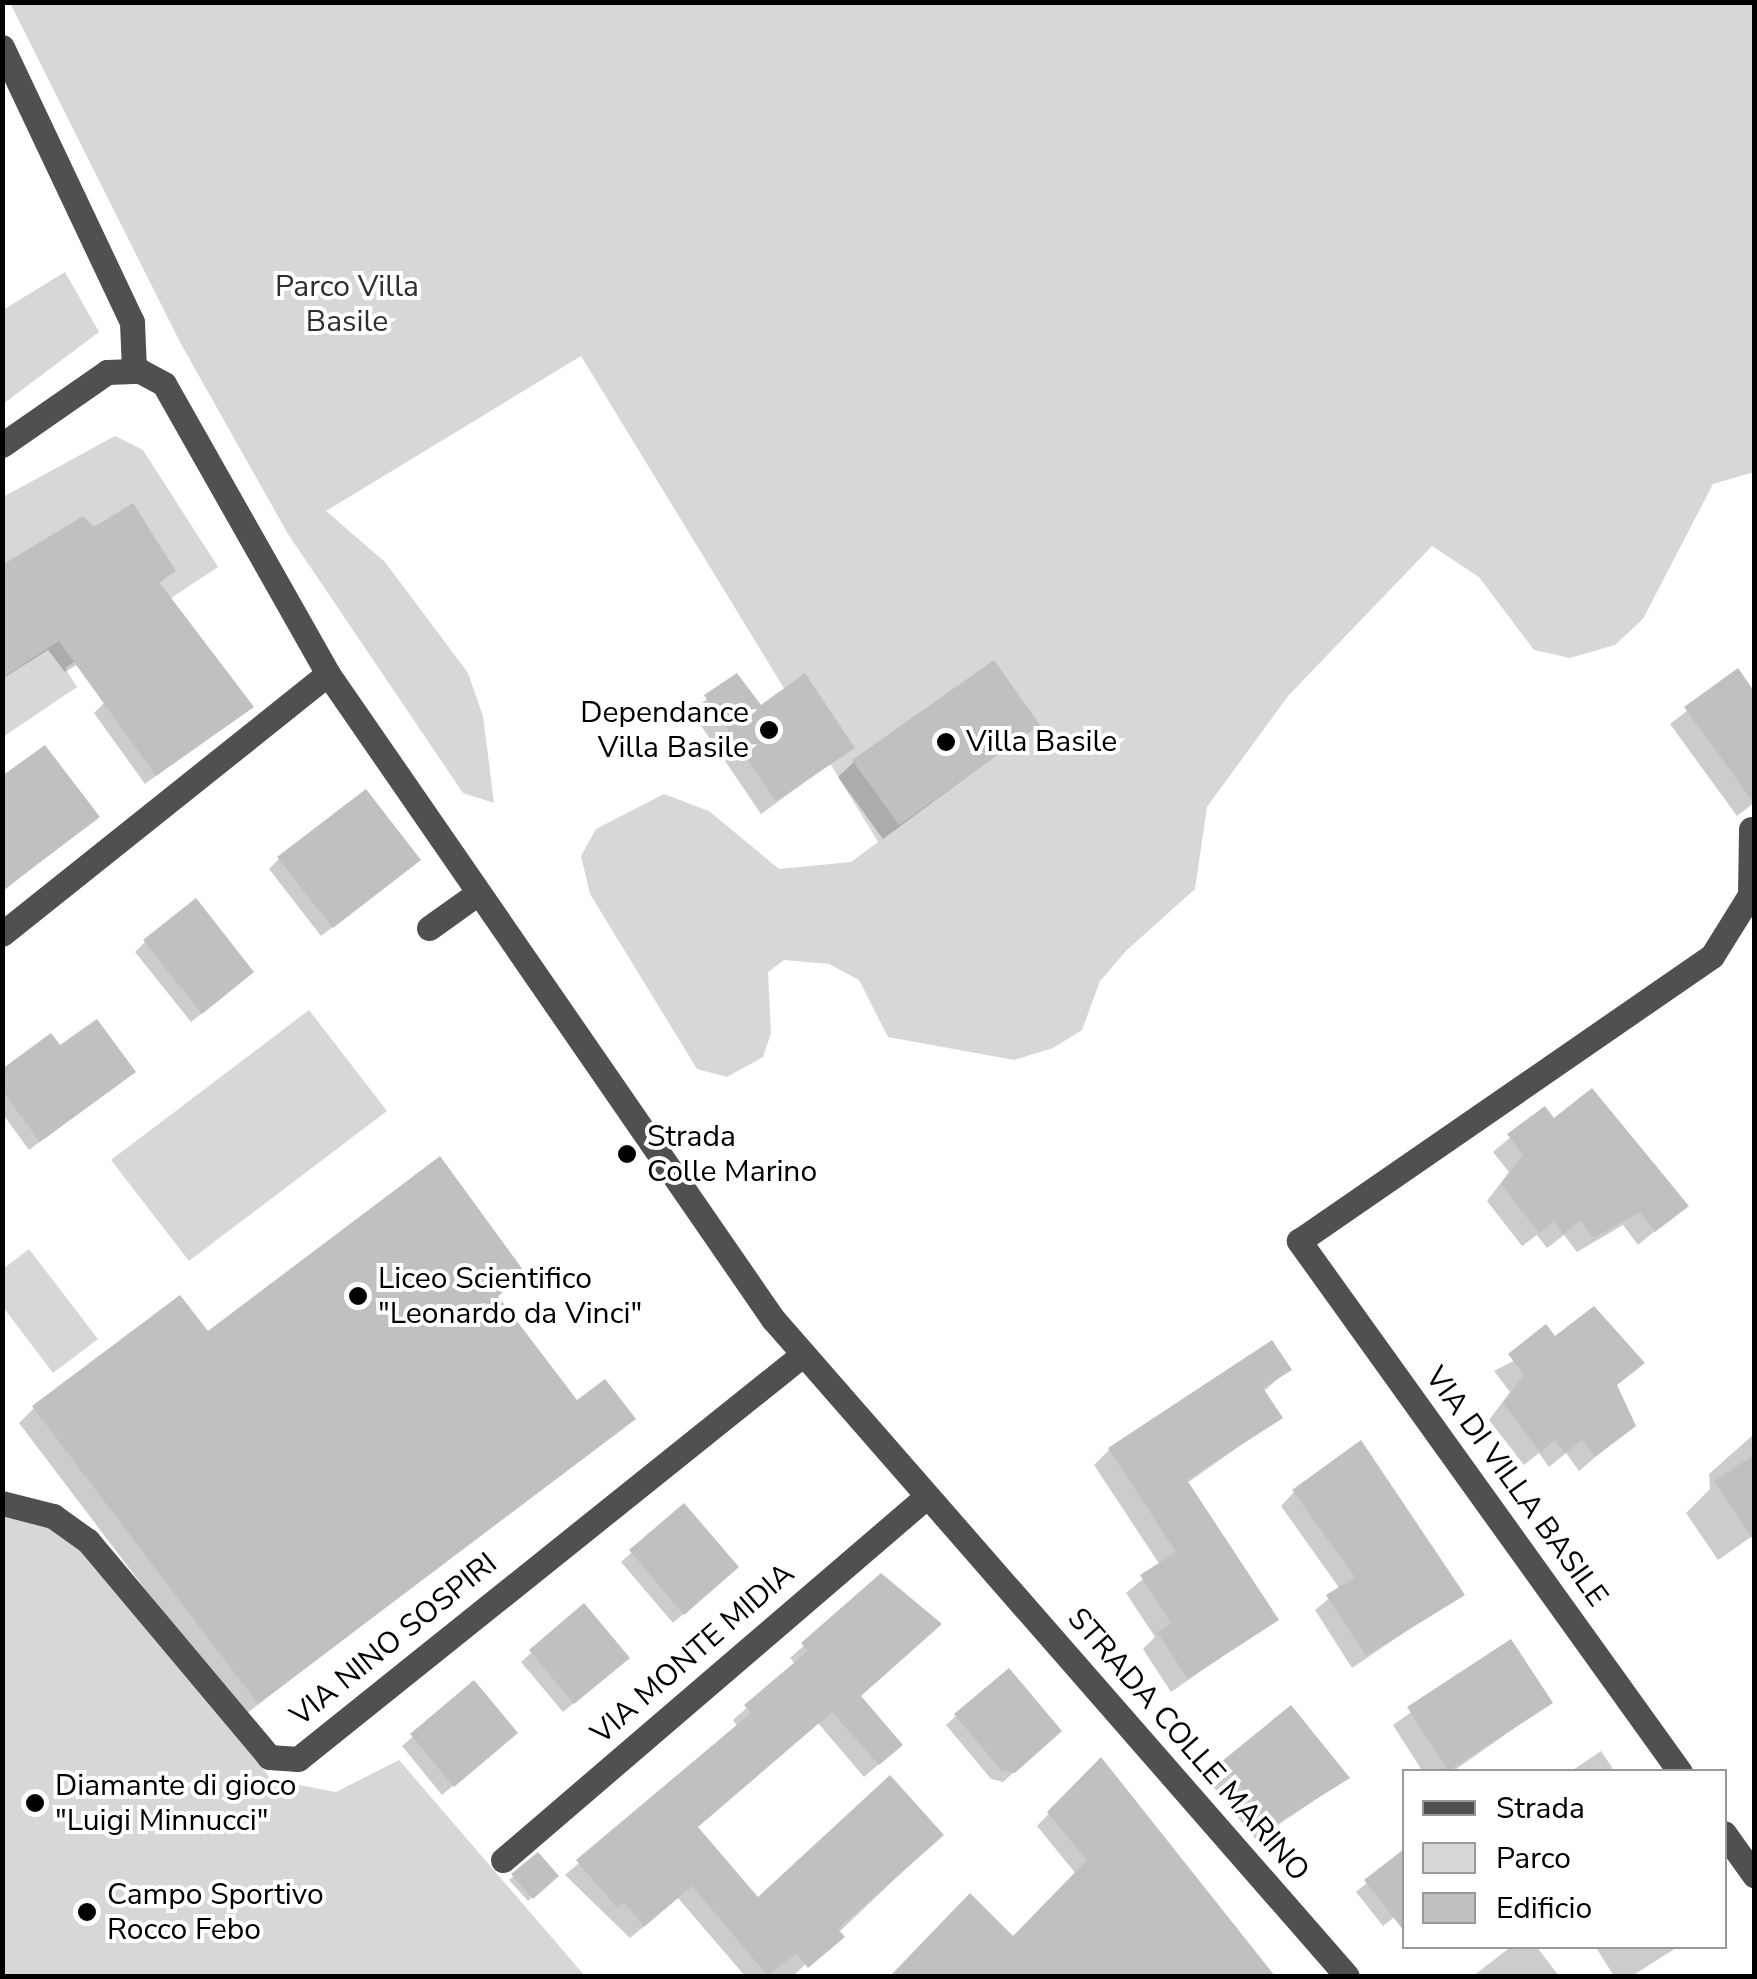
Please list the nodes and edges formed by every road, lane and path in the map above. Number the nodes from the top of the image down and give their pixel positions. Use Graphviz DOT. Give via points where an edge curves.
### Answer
graph roads {
  1 [pos="2,47"];
  2 [pos="134,370"];
  3 [pos="2,445"];
  4 [pos="328,674"];
  5 [pos="1751,829"];
  6 [pos="478,893"];
  7 [pos="429,928"];
  8 [pos="2,934"];
  9 [pos="801,1356"];
  10 [pos="926,1498"];
  11 [pos="2,1504"];
  12 [pos="1678,1769"];
  13 [pos="1727,1837"];
  14 [pos="503,1860"];
  15 [pos="1754,1874"];
  16 [pos="1347,1976"];
  1 -- 2 [label="street" via="132,322"];
  2 -- 3 [label="street" via="108,372"];
  2 -- 4 [label="street, STRADA COLLE MARINO" via="164,384"];
  4 -- 6 [label="street, STRADA COLLE MARINO"];
  4 -- 8 [label="street"];
  5 -- 12 [label="street, VIA DI VILLA BASILE" via="1750,896 1712,956 1299,1241"];
  6 -- 7 [label="street"];
  6 -- 9 [label="street, STRADA COLLE MARINO"];
  9 -- 10 [label="street, STRADA COLLE MARINO"];
  9 -- 11 [label="street, VIA NINO SOSPIRI" via="298,1759 269,1758 88,1540 52,1516"];
  10 -- 14 [label="street, VIA MONTE MIDIA"];
  10 -- 16 [label="street, STRADA COLLE MARINO"];
  13 -- 15 [label="street"];
}
